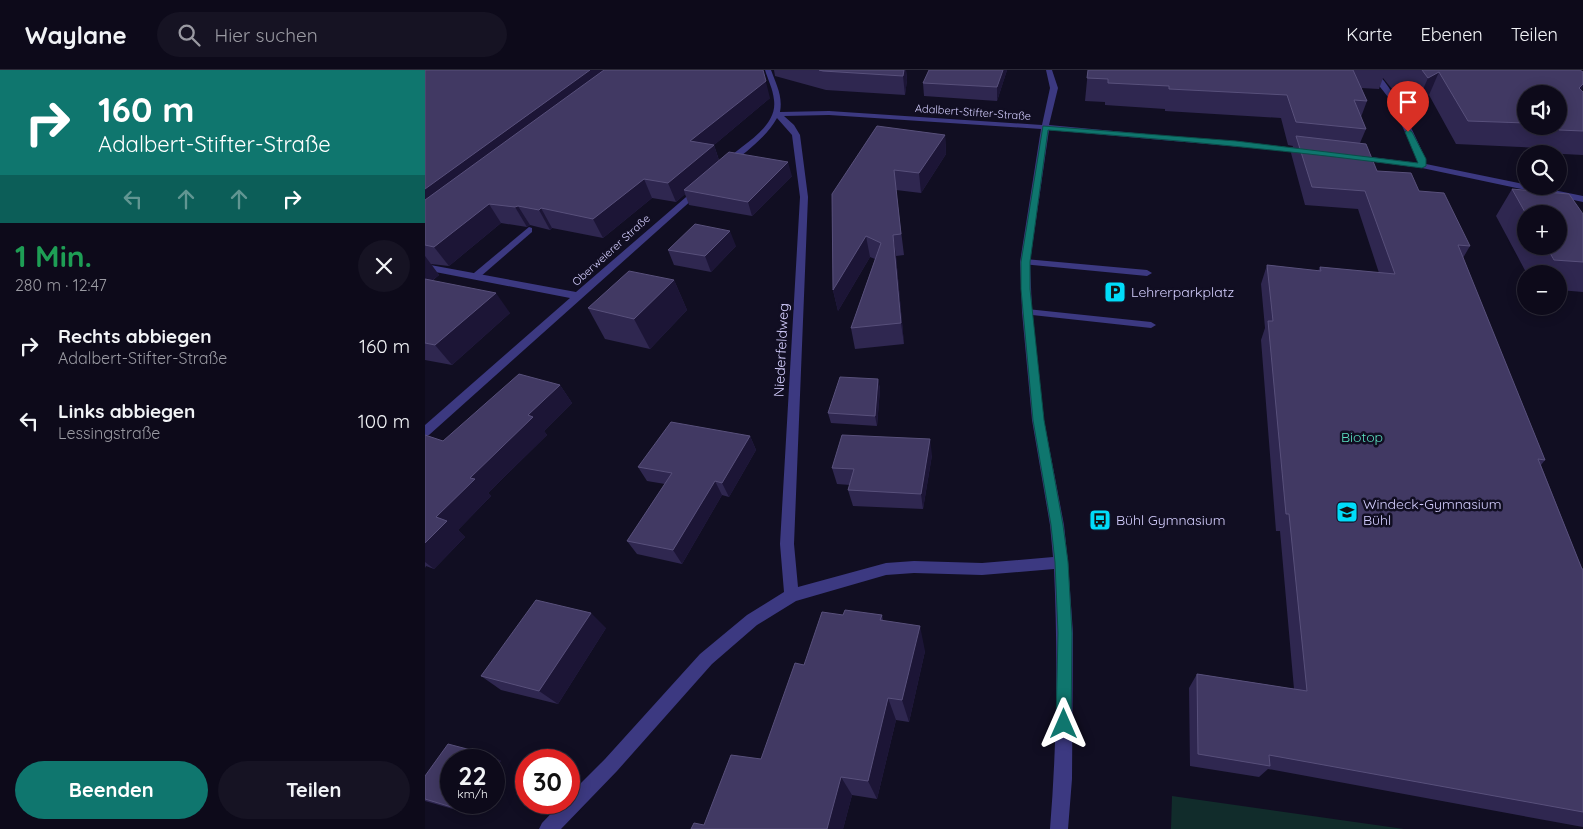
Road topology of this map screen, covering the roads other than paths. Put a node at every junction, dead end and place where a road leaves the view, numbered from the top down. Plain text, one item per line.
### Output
1 (768, 70) edge
2 (1049, 70) edge
3 (1367, 70) edge
4 (777, 114) junction
5 (1045, 128) junction
6 (1319, 152) edge
7 (1347, 156) edge
8 (1422, 166) junction
9 (721, 169) edge
10 (706, 182) edge
11 (1583, 199) edge
12 (529, 230) dead end
13 (1025, 262) junction
14 (425, 267) edge
15 (1147, 273) dead end
16 (477, 276) junction
17 (579, 296) junction
18 (1027, 312) junction
19 (1151, 325) dead end
20 (425, 432) edge
21 (1061, 562) junction
22 (792, 595) junction
23 (548, 829) edge
24 (1059, 829) edge

1 - 4 street
2 - 5 street
3 - 8 street
4 - 5 street, Adalbert-Stifter-Straße
4 - 9 street
4 - 22 street, Niederfeldweg
5 - 6 street, Adalbert-Stifter-Straße
5 - 13 street
7 - 8 street
8 - 11 street
10 - 17 street, Oberweierer Straße
12 - 16 street
13 - 15 street
13 - 18 street
14 - 16 street
16 - 17 street
17 - 20 street, Oberweierer Straße
18 - 19 street
18 - 21 street
21 - 22 street
21 - 24 street
22 - 23 street

